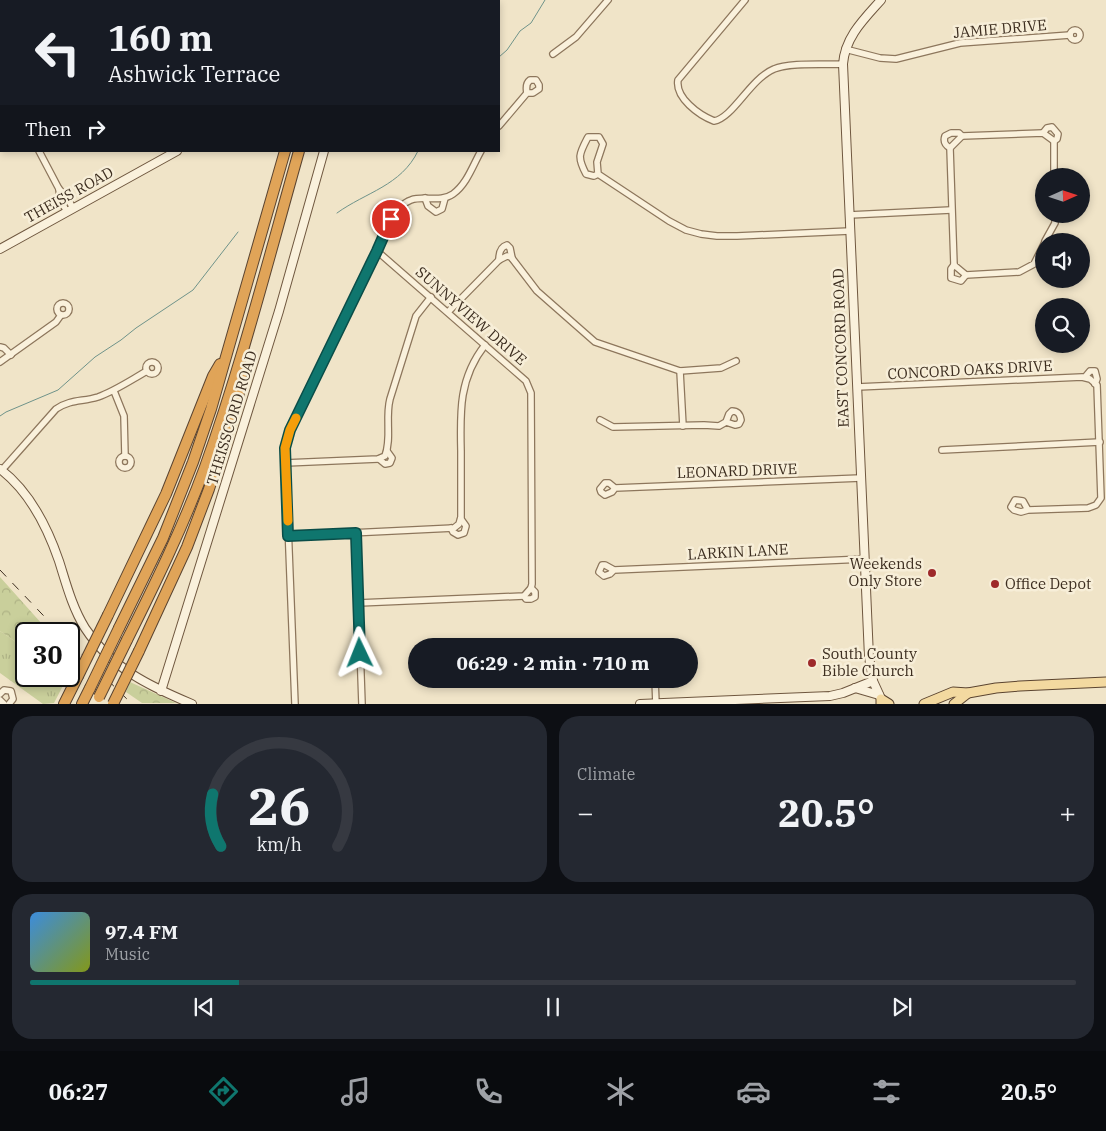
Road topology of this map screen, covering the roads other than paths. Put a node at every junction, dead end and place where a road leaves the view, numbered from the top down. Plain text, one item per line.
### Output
1 (608, 0) edge
2 (745, 0) edge
3 (881, 0) edge
4 (1070, 35) dead end
5 (845, 49) junction
6 (553, 54) dead end
7 (843, 64) junction
8 (527, 93) dead end
9 (500, 125) edge
10 (1043, 133) junction
11 (962, 136) junction
12 (1054, 141) junction
13 (950, 148) junction
14 (39, 152) edge
15 (176, 152) edge
16 (285, 152) edge
17 (299, 152) edge
18 (324, 152) edge
19 (481, 152) edge
20 (1054, 168) edge
21 (598, 174) junction
22 (425, 198) junction
23 (445, 198) junction
24 (70, 210) junction
25 (951, 210) junction
26 (849, 215) junction
27 (850, 231) junction
28 (0, 249) edge
29 (377, 251) junction
30 (512, 258) junction
31 (499, 260) junction
32 (1035, 262) edge
33 (954, 265) junction
34 (966, 275) junction
35 (431, 297) junction
36 (448, 312) junction
37 (61, 315) dead end
38 (246, 338) junction
39 (485, 345) junction
40 (0, 347) edge
41 (228, 348) junction
42 (11, 355) junction
43 (736, 361) dead end
44 (0, 362) edge
45 (147, 370) dead end
46 (680, 371) junction
47 (857, 387) junction
48 (114, 391) junction
49 (600, 420) dead end
50 (726, 422) dead end
51 (682, 426) junction
52 (1100, 442) junction
53 (942, 450) dead end
54 (126, 456) dead end
55 (285, 463) junction
56 (1, 469) edge
57 (861, 478) junction
58 (615, 488) dead end
59 (1028, 510) dead end
60 (461, 519) junction
61 (451, 528) junction
62 (356, 533) junction
63 (288, 536) junction
64 (864, 558) junction
65 (614, 570) dead end
66 (358, 603) junction
67 (873, 681) junction
68 (1106, 682) edge
69 (655, 688) edge
70 (855, 688) junction
71 (161, 691) junction
72 (968, 692) junction
73 (0, 694) edge
74 (98, 700) edge
75 (0, 701) edge
76 (883, 701) edge
77 (656, 703) edge
78 (4, 704) edge
79 (9, 704) edge
80 (64, 704) edge
81 (82, 704) edge
82 (113, 704) edge
83 (192, 704) edge
84 (295, 704) edge
85 (362, 704) edge
86 (640, 704) edge
87 (924, 704) edge
88 (954, 704) edge

1 - 6 street
2 - 7 street
3 - 5 street, EAST CONCORD ROAD
4 - 5 street, JAMIE DRIVE
5 - 7 street, EAST CONCORD ROAD
7 - 26 street, EAST CONCORD ROAD
8 - 9 street
10 - 11 street
10 - 12 street
10 - 12 street
11 - 13 street
11 - 13 street
12 - 20 street
13 - 25 street
14 - 24 street
15 - 24 street, THEISS ROAD
16 - 41 highway
17 - 38 highway
18 - 71 street, THEISSCORD ROAD
19 - 23 street
21 - 21 street
21 - 27 street
22 - 23 street
22 - 23 street
22 - 29 street
24 - 28 street, THEISS ROAD
25 - 26 street
25 - 33 street
26 - 27 street, EAST CONCORD ROAD
27 - 47 street, EAST CONCORD ROAD
29 - 35 street, SUNNYVIEW DRIVE
29 - 55 street
30 - 31 street
30 - 31 street
30 - 46 street
31 - 36 street
32 - 34 street
33 - 34 street
33 - 34 street
35 - 36 street, SUNNYVIEW DRIVE
35 - 55 street
36 - 39 street, SUNNYVIEW DRIVE
37 - 42 street
38 - 74 highway, bridge
38 - 82 highway, bridge
39 - 60 street
39 - 66 street, SUNNYVIEW DRIVE
40 - 42 street
41 - 80 highway, bridge
41 - 81 highway, bridge
42 - 44 street
43 - 46 street
45 - 48 street
46 - 51 street
47 - 52 street, CONCORD OAKS DRIVE
47 - 57 street, EAST CONCORD ROAD
48 - 54 street
48 - 56 street
49 - 51 street
50 - 51 street
52 - 53 street
52 - 59 street, CONCORD OAKS DRIVE
55 - 63 street
56 - 71 street
57 - 58 street, LEONARD DRIVE
57 - 64 street, EAST CONCORD ROAD
60 - 61 street
60 - 61 street
61 - 62 street
62 - 63 street
62 - 66 street
63 - 84 street
64 - 65 street, LARKIN LANE
64 - 67 street, EAST CONCORD ROAD
66 - 85 street
67 - 70 street
67 - 76 street, EAST CONCORD ROAD
68 - 72 main road
69 - 77 street
70 - 76 street
70 - 77 street
71 - 83 street
72 - 87 main road
72 - 88 main road
73 - 79 street
75 - 78 street
77 - 86 street

